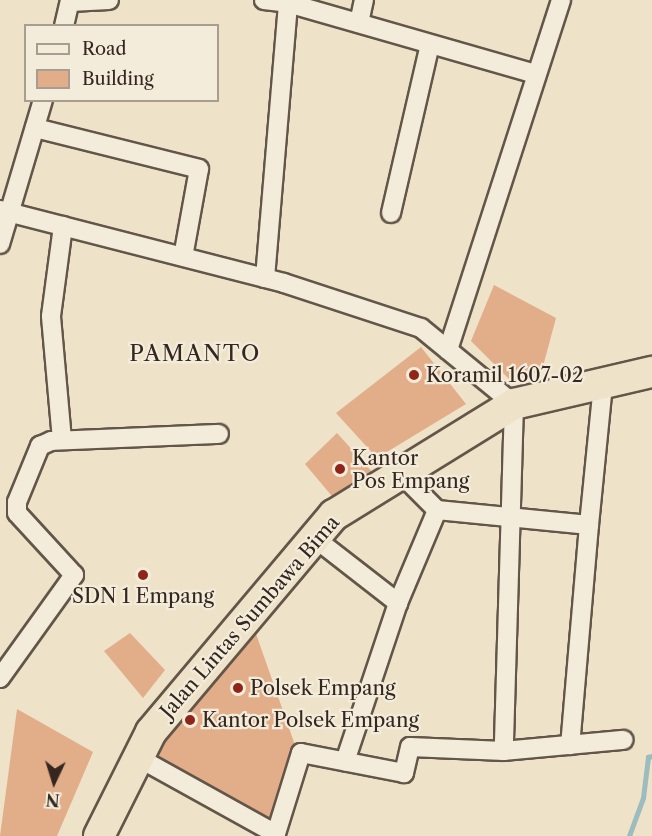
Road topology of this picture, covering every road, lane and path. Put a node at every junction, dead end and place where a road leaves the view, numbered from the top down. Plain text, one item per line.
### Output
1 (109, 0) edge
2 (264, 0) edge
3 (364, 0) edge
4 (561, 0) edge
5 (70, 1) edge
6 (288, 3) junction
7 (359, 23) junction
8 (64, 24) edge
9 (430, 44) junction
10 (536, 74) junction
11 (42, 102) edge
12 (35, 128) junction
13 (5, 211) edge
14 (391, 213) dead end
15 (63, 226) junction
16 (0, 244) edge
17 (183, 257) junction
18 (265, 278) junction
19 (448, 350) junction
20 (652, 372) edge
21 (603, 384) junction
22 (514, 404) junction
23 (219, 434) dead end
24 (62, 440) junction
25 (401, 474) junction
26 (437, 510) junction
27 (512, 519) junction
28 (589, 525) junction
29 (321, 543) dead end
30 (398, 603) junction
31 (0, 678) edge
32 (623, 740) dead end
33 (570, 745) junction
34 (504, 751) junction
35 (137, 757) junction
36 (345, 761) junction
37 (99, 836) edge

1 - 5 street
2 - 6 street
3 - 7 street
4 - 10 street
5 - 8 street
6 - 7 street
6 - 18 street
7 - 9 street
9 - 10 street
9 - 14 street
10 - 19 street
11 - 12 street
12 - 13 street
12 - 17 street
13 - 15 street
13 - 16 street
15 - 17 street
15 - 24 street
17 - 18 street
18 - 19 street
19 - 22 street
20 - 21 highway, Jalan Lintas Sumbawa Bima
21 - 22 highway, Jalan Lintas Sumbawa Bima
21 - 28 street
22 - 25 highway, Jalan Lintas Sumbawa Bima
22 - 27 street
23 - 24 street
24 - 31 street
25 - 26 street
25 - 35 highway, Jalan Lintas Sumbawa Bima
26 - 27 street
26 - 30 street
27 - 28 street
27 - 34 street
28 - 33 street
29 - 30 street
30 - 36 street
32 - 33 street
33 - 34 street
34 - 36 street
35 - 36 street
35 - 37 highway, Jalan Lintas Sumbawa Bima

